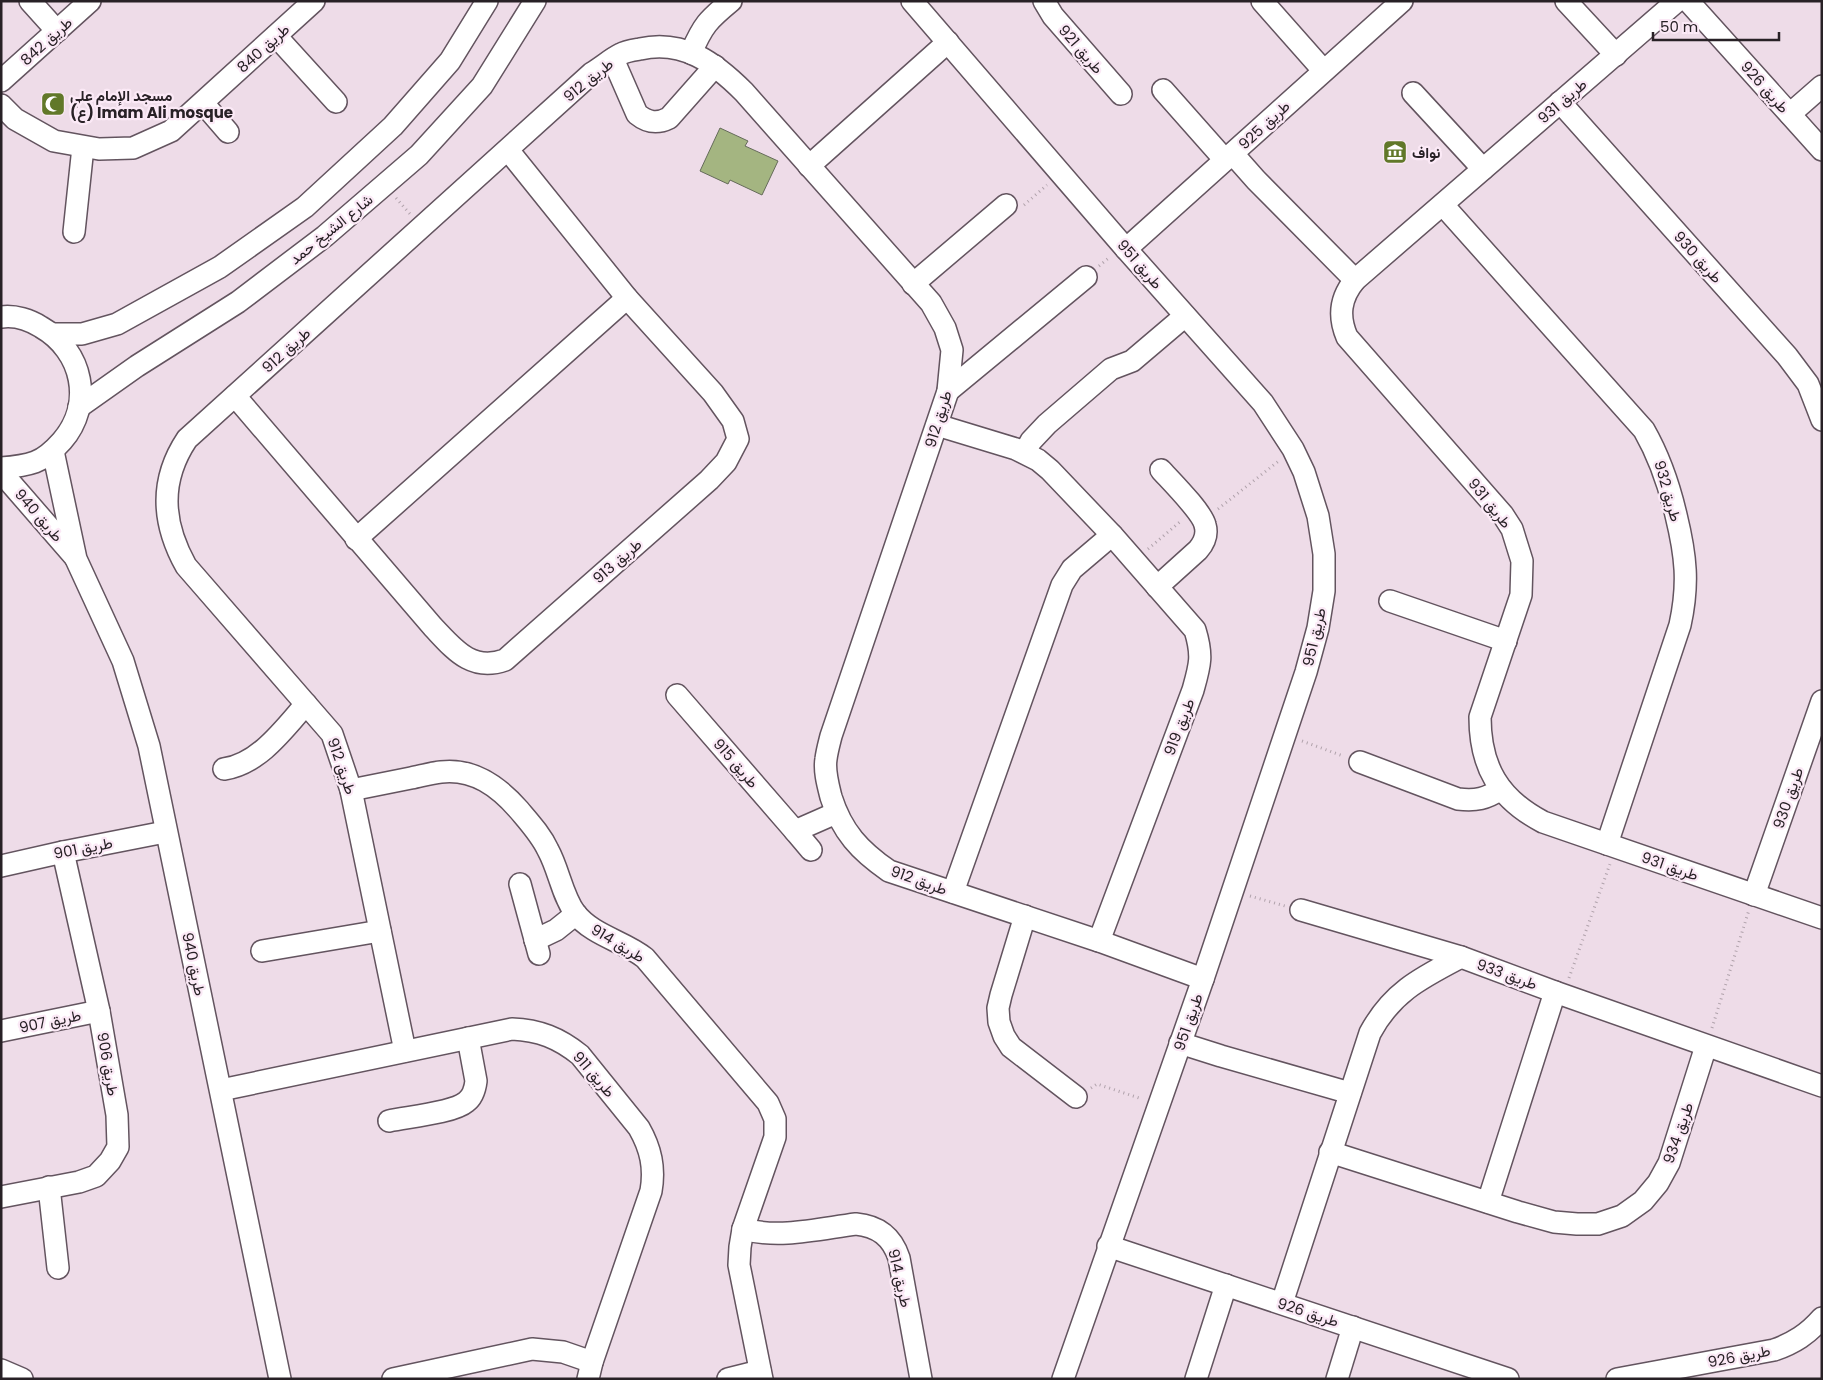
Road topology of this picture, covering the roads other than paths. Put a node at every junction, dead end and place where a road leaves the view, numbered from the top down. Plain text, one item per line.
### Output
1 (30, 1) edge
2 (90, 1) edge
3 (314, 1) edge
4 (487, 1) edge
5 (535, 1) edge
6 (731, 1) edge
7 (912, 1) edge
8 (1044, 1) edge
9 (1262, 1) edge
10 (1402, 1) edge
11 (1566, 1) edge
12 (1677, 1) edge
13 (1688, 1) edge
14 (57, 31) junction
15 (276, 36) junction
16 (948, 42) junction
17 (691, 53) junction
18 (1616, 55) junction
19 (613, 59) junction
20 (716, 66) junction
21 (1324, 70) junction
22 (1, 81) edge
23 (1822, 86) edge
24 (1164, 90) dead end
25 (1413, 93) dead end
26 (1120, 94) dead end
27 (336, 102) dead end
28 (1560, 102) junction
29 (203, 103) junction
30 (1, 105) edge
31 (1790, 114) junction
32 (228, 132) dead end
33 (83, 146) junction
34 (508, 150) junction
35 (1822, 150) edge
36 (1229, 157) junction
37 (809, 166) junction
38 (1483, 169) junction
39 (1006, 205) road end
40 (1443, 205) junction
41 (74, 232) dead end
42 (1125, 247) junction
43 (1086, 277) road end
44 (1355, 280) junction
45 (914, 284) junction
46 (627, 298) junction
47 (1, 300) edge
48 (1185, 316) junction
49 (1, 317) edge
50 (31, 321) junction
51 (54, 334) junction
52 (948, 392) junction
53 (235, 396) junction
54 (79, 407) junction
55 (1822, 420) edge
56 (937, 425) junction
57 (53, 451) junction
58 (1025, 452) junction
59 (1, 468) edge
60 (1161, 470) dead end
61 (1, 472) edge
62 (1112, 535) junction
63 (356, 539) junction
64 (76, 559) junction
65 (1157, 587) junction
66 (1390, 601) dead end
67 (1506, 641) junction
68 (676, 695) dead end
69 (1822, 701) edge
70 (306, 704) junction
71 (1360, 762) road end
72 (224, 769) dead end
73 (1501, 789) junction
74 (351, 790) junction
75 (836, 812) junction
76 (795, 830) junction
77 (165, 832) junction
78 (1612, 845) junction
79 (811, 850) dead end
80 (63, 852) junction
81 (1, 866) edge
82 (520, 884) dead end
83 (952, 892) junction
84 (1754, 895) junction
85 (1301, 910) road end
86 (576, 914) junction
87 (1025, 916) junction
88 (1822, 918) edge
89 (380, 931) junction
90 (1099, 941) junction
91 (262, 951) dead end
92 (1461, 957) junction
93 (1203, 979) junction
94 (1559, 994) junction
95 (99, 1011) junction
96 (1, 1031) edge
97 (468, 1038) junction
98 (1180, 1043) junction
99 (1706, 1046) junction
100 (404, 1051) junction
101 (1822, 1086) edge
102 (221, 1090) junction
103 (1350, 1093) junction
104 (1076, 1097) road end
105 (389, 1121) dead end
106 (1330, 1152) junction
107 (49, 1187) junction
108 (1, 1197) edge
109 (1488, 1202) junction
110 (743, 1229) junction
111 (1108, 1246) junction
112 (58, 1268) dead end
113 (1226, 1285) junction
114 (1282, 1303) junction
115 (1822, 1318) edge
116 (1353, 1327) junction
117 (1, 1370) edge
118 (590, 1371) edge
119 (1665, 1374) edge
120 (761, 1375) edge
121 (22, 1379) edge
122 (280, 1379) edge
123 (393, 1379) edge
124 (728, 1379) edge
125 (921, 1379) edge
126 (1063, 1379) edge
127 (1196, 1379) edge
128 (1338, 1379) edge
129 (1508, 1379) edge
130 (1616, 1379) edge

1 - 14 street
2 - 14 street, طريق 842
3 - 15 street, طريق 840
4 - 51 street
5 - 54 street, شارع الشيخ حمد
6 - 17 street
7 - 16 street, طريق 951
8 - 26 street, طريق 921
9 - 21 street
10 - 21 street, طريق 925
11 - 18 street
12 - 18 street, طريق 931
13 - 31 street, طريق 926
14 - 22 street, طريق 842
15 - 27 street
15 - 29 street, طريق 840
16 - 37 street
16 - 42 street, طريق 951
17 - 19 street, طريق 912
17 - 20 street, طريق 912
18 - 28 street, طريق 931
19 - 20 street
19 - 34 street, طريق 912
20 - 37 street, طريق 912
21 - 36 street, طريق 925
23 - 31 street
24 - 36 street
25 - 38 street
28 - 38 street, طريق 931
28 - 55 street, طريق 930
29 - 32 street
29 - 33 street, طريق 840
30 - 33 street, طريق 840
31 - 35 street, طريق 926
33 - 41 street
34 - 46 street, طريق 913
34 - 53 street, طريق 912
36 - 42 street, طريق 925
36 - 44 street
37 - 45 street, طريق 912
38 - 40 street, طريق 931
39 - 45 street
40 - 44 street, طريق 931
40 - 78 street, طريق 932
42 - 48 street, طريق 951
43 - 52 street
44 - 67 street, طريق 931
45 - 52 street, طريق 912
46 - 63 street
46 - 63 street, طريق 913
47 - 50 street
48 - 58 street
48 - 93 street, طريق 951
49 - 50 street
50 - 51 street
51 - 54 street
52 - 56 street, طريق 912
53 - 63 street, طريق 913
53 - 70 street, طريق 912
54 - 57 street
56 - 58 street, طريق 919
56 - 75 street, طريق 912
57 - 59 street
57 - 64 street, طريق 940
58 - 62 street, طريق 919
60 - 65 street
61 - 64 street, طريق 940
62 - 65 street, طريق 919
62 - 83 street
64 - 77 street, طريق 940
65 - 90 street, طريق 919
66 - 67 street
67 - 73 street, طريق 931
68 - 76 street, طريق 915
69 - 84 street, طريق 930
70 - 72 street
70 - 74 street, طريق 912
71 - 73 street
73 - 78 street, طريق 931
74 - 86 street, طريق 914
74 - 89 street, طريق 912
75 - 76 street
75 - 83 street, طريق 912
76 - 79 street, طريق 915
77 - 80 street, طريق 901
77 - 102 street, طريق 940
78 - 84 street, طريق 931
80 - 81 street, طريق 901
80 - 95 street, طريق 906
82 - 86 street
83 - 87 street, طريق 912
84 - 88 street, طريق 931
85 - 92 street
86 - 110 street, طريق 914
87 - 90 street, طريق 912
87 - 104 street
89 - 91 street
89 - 100 street, طريق 912
90 - 93 street, طريق 912
92 - 94 street, طريق 933
92 - 103 street, طريق 933
93 - 98 street, طريق 951
94 - 99 street, طريق 933
94 - 109 street
95 - 96 street, طريق 907
95 - 107 street, طريق 906
97 - 100 street, طريق 911
97 - 105 street
97 - 118 street, طريق 911
98 - 103 street
98 - 111 street, طريق 951
99 - 101 street, طريق 933
99 - 109 street, طريق 934
100 - 102 street, طريق 911
102 - 122 street, طريق 940
103 - 106 street, طريق 933
106 - 109 street, طريق 934
106 - 114 street, طريق 933
107 - 108 street, طريق 906
107 - 112 street
110 - 120 street, طريق 914
110 - 125 street, طريق 914
111 - 113 street, طريق 926
111 - 126 street, طريق 951
113 - 114 street, طريق 926
113 - 127 street
114 - 116 street, طريق 926
115 - 119 street, طريق 926
116 - 128 street
116 - 129 street, طريق 926
117 - 121 street
118 - 123 street
119 - 130 street, طريق 926
120 - 124 street, طريق 914

